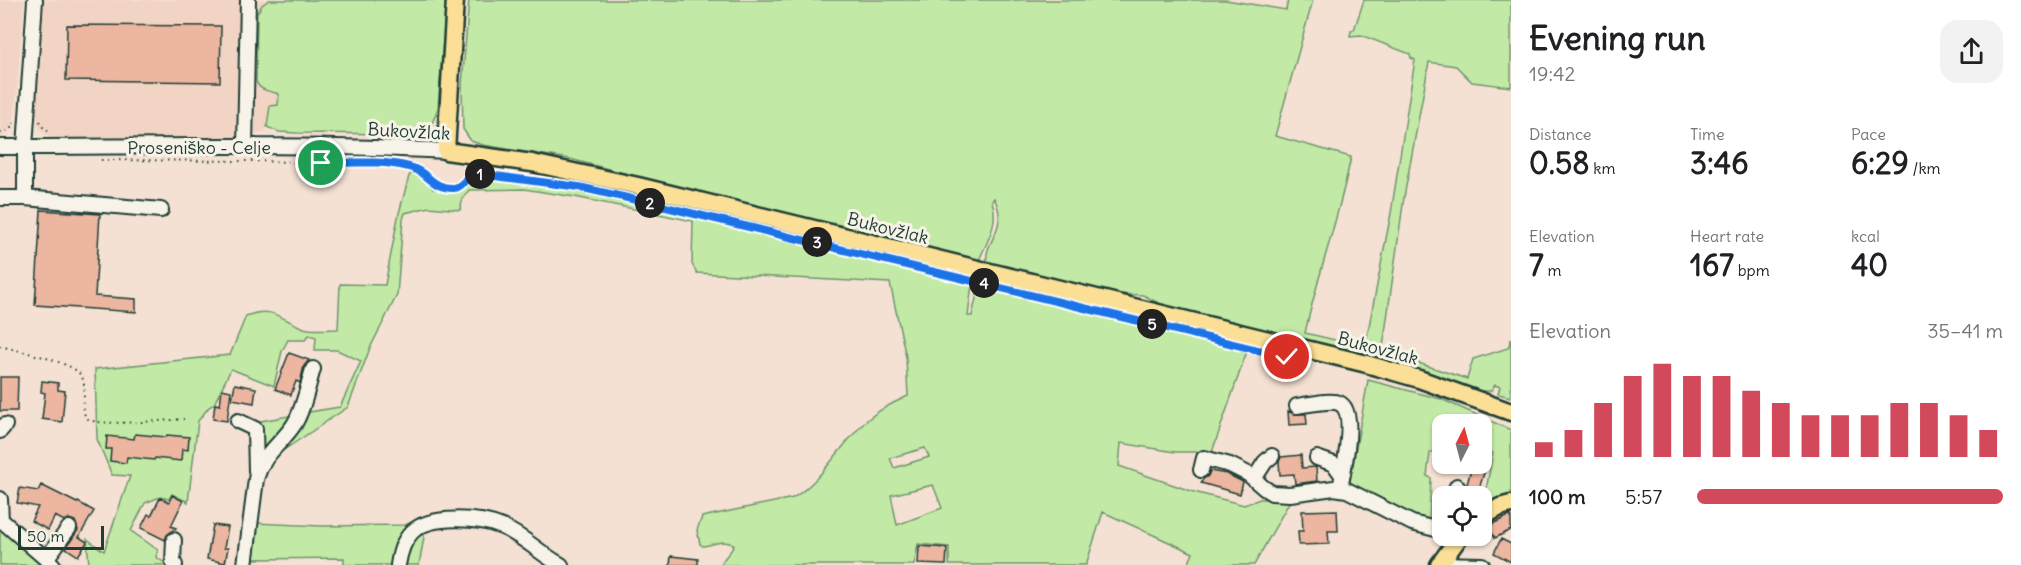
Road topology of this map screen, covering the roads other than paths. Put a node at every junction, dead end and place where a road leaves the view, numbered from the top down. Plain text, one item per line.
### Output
1 (35, 0) edge
2 (248, 0) edge
3 (455, 0) edge
4 (245, 146) junction
5 (0, 147) edge
6 (25, 147) junction
7 (446, 151) junction
8 (0, 198) edge
9 (25, 198) junction
10 (161, 210) dead end
11 (313, 369) dead end
12 (1297, 406) dead end
13 (1511, 412) edge
14 (238, 421) dead end
15 (1272, 456) dead end
16 (1317, 458) dead end
17 (1201, 470) dead end
18 (1254, 478) junction
19 (256, 479) junction
20 (1341, 482) junction
21 (0, 499) edge
22 (1511, 504) edge
23 (1492, 511) edge
24 (1, 520) edge
25 (69, 528) dead end
26 (1432, 528) edge
27 (174, 540) dead end
28 (1448, 546) edge
29 (49, 562) edge
30 (175, 565) edge
31 (245, 565) edge
32 (398, 565) edge
33 (561, 565) edge
34 (1446, 565) edge
35 (1482, 565) edge

1 - 6 street
2 - 4 street
3 - 7 main road
4 - 6 street, Bukovžlak
4 - 7 street, Bukovžlak
5 - 6 street, Bukovžlak
6 - 9 street
7 - 13 main road, Bukovžlak
8 - 9 street
9 - 10 street
11 - 19 street
12 - 20 street
14 - 19 street
15 - 18 street
16 - 20 street
17 - 18 street
18 - 20 street
19 - 31 street
20 - 26 street
21 - 24 street
22 - 23 main road
24 - 29 street
25 - 29 street
27 - 30 street
28 - 34 main road
32 - 33 street
34 - 35 street

